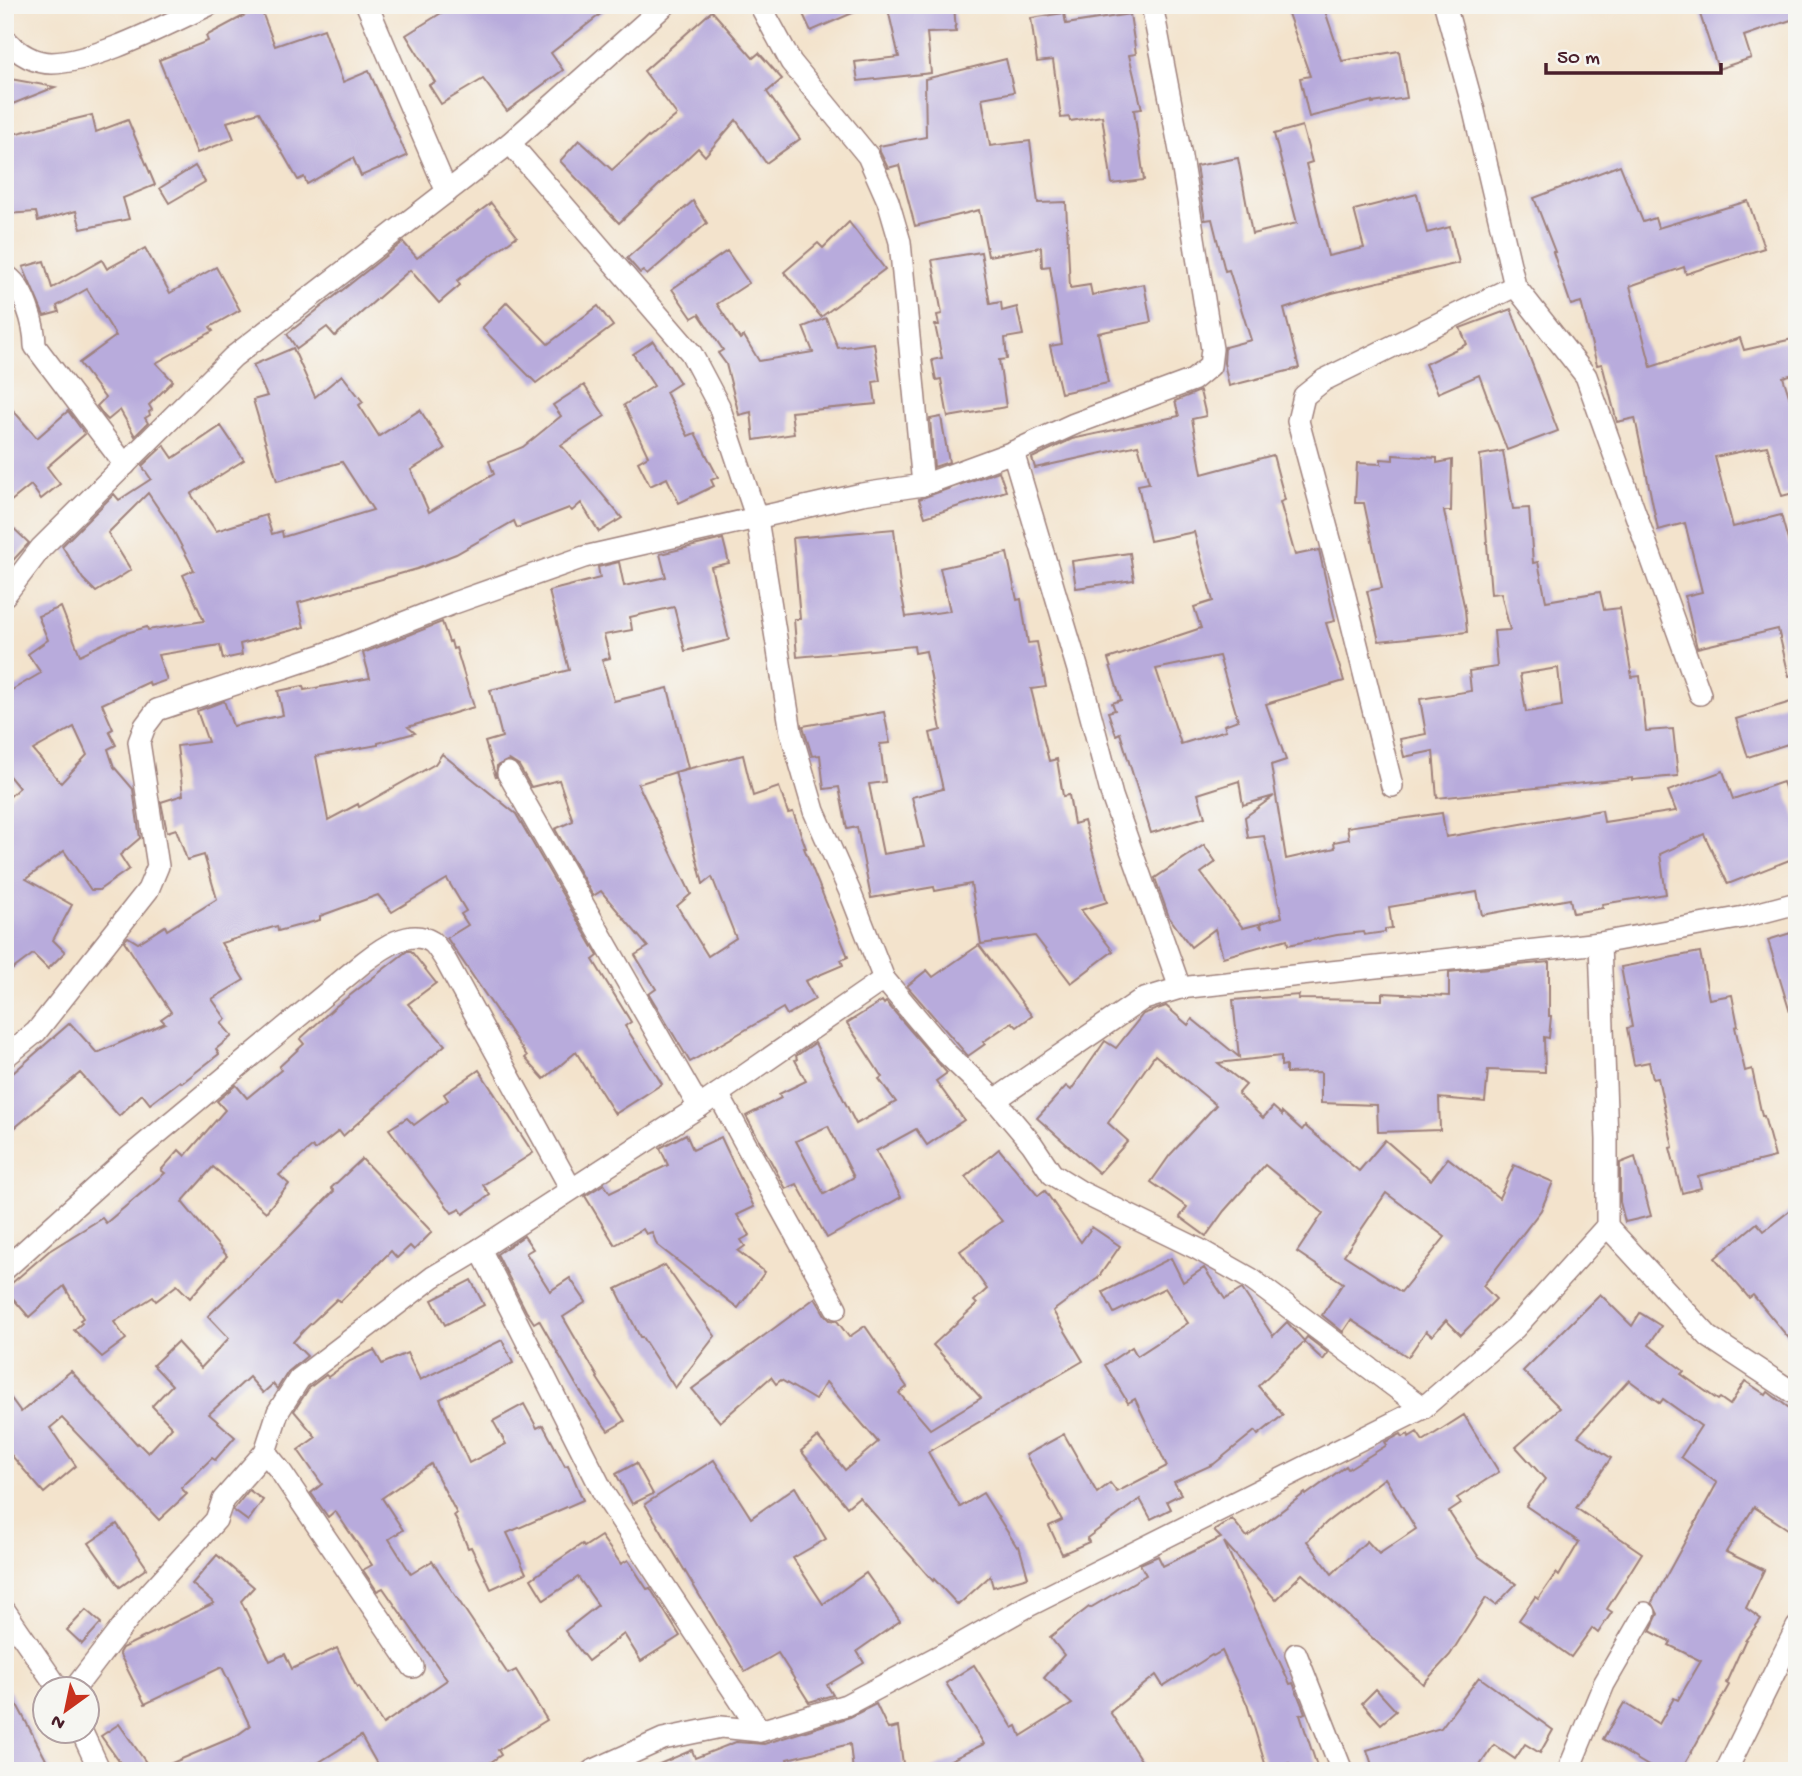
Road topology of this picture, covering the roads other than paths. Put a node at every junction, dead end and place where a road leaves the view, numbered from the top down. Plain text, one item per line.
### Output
1 (209, 5) edge
2 (368, 5) edge
3 (665, 5) edge
4 (760, 5) edge
5 (1152, 5) edge
6 (1445, 5) edge
7 (5, 39) edge
8 (510, 143) junction
9 (447, 192) junction
10 (5, 275) edge
11 (1515, 286) junction
12 (1013, 452) junction
13 (125, 465) junction
14 (923, 485) junction
15 (757, 519) junction
16 (5, 595) edge
17 (1700, 694) dead end
18 (508, 773) dead end
19 (1392, 786) dead end
20 (1797, 903) edge
21 (1600, 943) junction
22 (884, 979) junction
23 (1180, 988) junction
24 (5, 1057) edge
25 (718, 1094) junction
26 (995, 1100) junction
27 (699, 1107) junction
28 (572, 1189) junction
29 (1607, 1226) junction
30 (480, 1249) junction
31 (5, 1269) edge
32 (836, 1308) dead end
33 (1797, 1395) edge
34 (1423, 1408) junction
35 (265, 1452) junction
36 (5, 1611) edge
37 (1644, 1614) dead end
38 (1797, 1627) edge
39 (1296, 1654) dead end
40 (1790, 1658) edge
41 (413, 1667) dead end
42 (48, 1674) edge
43 (86, 1674) edge
44 (760, 1731) junction
45 (86, 1744) edge
46 (100, 1771) edge
47 (592, 1771) edge
48 (1342, 1771) edge
49 (1570, 1771) edge
50 (1726, 1771) edge

1 - 7 street
2 - 9 street
3 - 8 street
4 - 14 street
5 - 12 street
6 - 11 street
8 - 9 street
8 - 15 street
9 - 13 street
10 - 13 street
11 - 17 street
11 - 19 street
12 - 14 street
12 - 23 street
13 - 16 street
14 - 15 street
15 - 22 street
15 - 24 street
18 - 27 street
20 - 21 street
21 - 23 street
21 - 29 street
22 - 25 street
22 - 26 street
23 - 26 street
25 - 27 street
25 - 32 street
26 - 34 street
27 - 28 street
28 - 30 street
28 - 31 street
29 - 33 street
29 - 34 street
30 - 35 street
30 - 44 street
34 - 44 street
35 - 41 street
35 - 43 street
36 - 42 street
37 - 49 street
38 - 40 street
39 - 48 street
40 - 50 street
44 - 47 street
45 - 46 street

